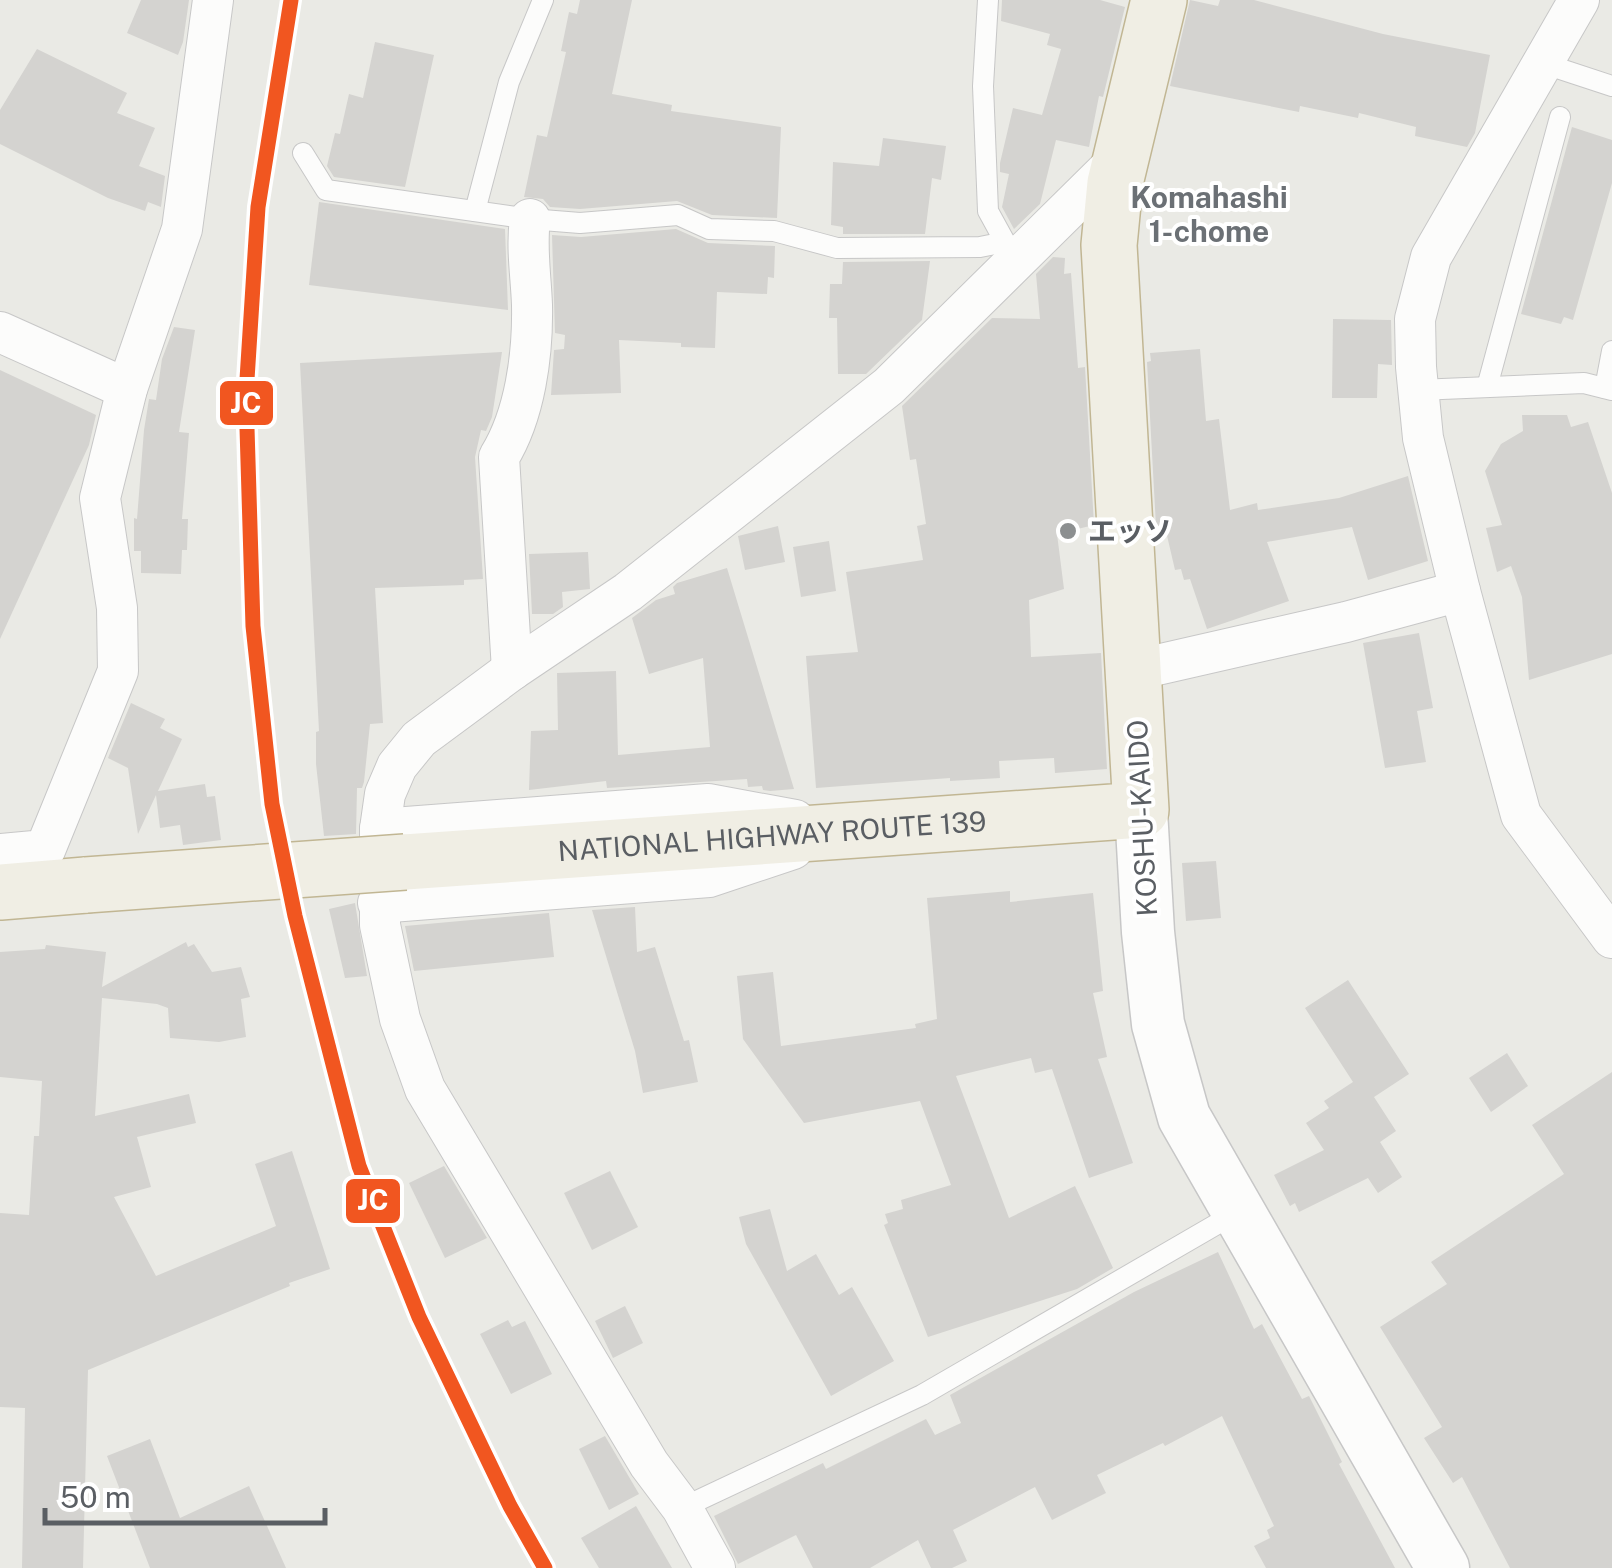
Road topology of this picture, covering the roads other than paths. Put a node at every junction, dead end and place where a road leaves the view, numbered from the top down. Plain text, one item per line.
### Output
1 (213, 0) edge
2 (543, 0) edge
3 (988, 0) edge
4 (1159, 0) edge
5 (1579, 0) edge
6 (1542, 63) junction
7 (1612, 86) edge
8 (1560, 118) dead end
9 (303, 153) dead end
10 (1120, 158) junction
11 (475, 211) junction
12 (530, 219) junction
13 (1013, 249) junction
14 (0, 332) edge
15 (1612, 352) edge
16 (1487, 387) junction
17 (127, 389) junction
18 (1608, 389) edge
19 (1418, 390) junction
20 (1460, 591) junction
21 (512, 670) junction
22 (1135, 670) junction
23 (1141, 810) junction
24 (0, 854) edge
25 (387, 865) junction
26 (0, 892) edge
27 (1612, 938) edge
28 (1237, 1213) junction
29 (682, 1508) junction
30 (715, 1568) edge
31 (1443, 1568) edge

1 - 17 street
2 - 11 lane
3 - 13 lane
4 - 10 highway, KOSHU-KAIDO
5 - 6 street
6 - 7 lane
6 - 19 street
8 - 16 lane
9 - 11 lane
10 - 13 street
10 - 22 highway, KOSHU-KAIDO
11 - 12 lane
12 - 13 lane
12 - 21 street
13 - 21 street
14 - 17 street
15 - 18 lane
16 - 18 lane
16 - 19 lane
17 - 24 street
19 - 20 street
20 - 22 street
20 - 27 street
21 - 25 street
22 - 23 highway, KOSHU-KAIDO
23 - 25 highway, NATIONAL HIGHWAY ROUTE 139
23 - 28 street, KOSHU-KAIDO
25 - 26 highway, NATIONAL HIGHWAY ROUTE 139, bridge
25 - 29 street
28 - 29 lane
28 - 31 street, KOSHU-KAIDO
29 - 30 street

